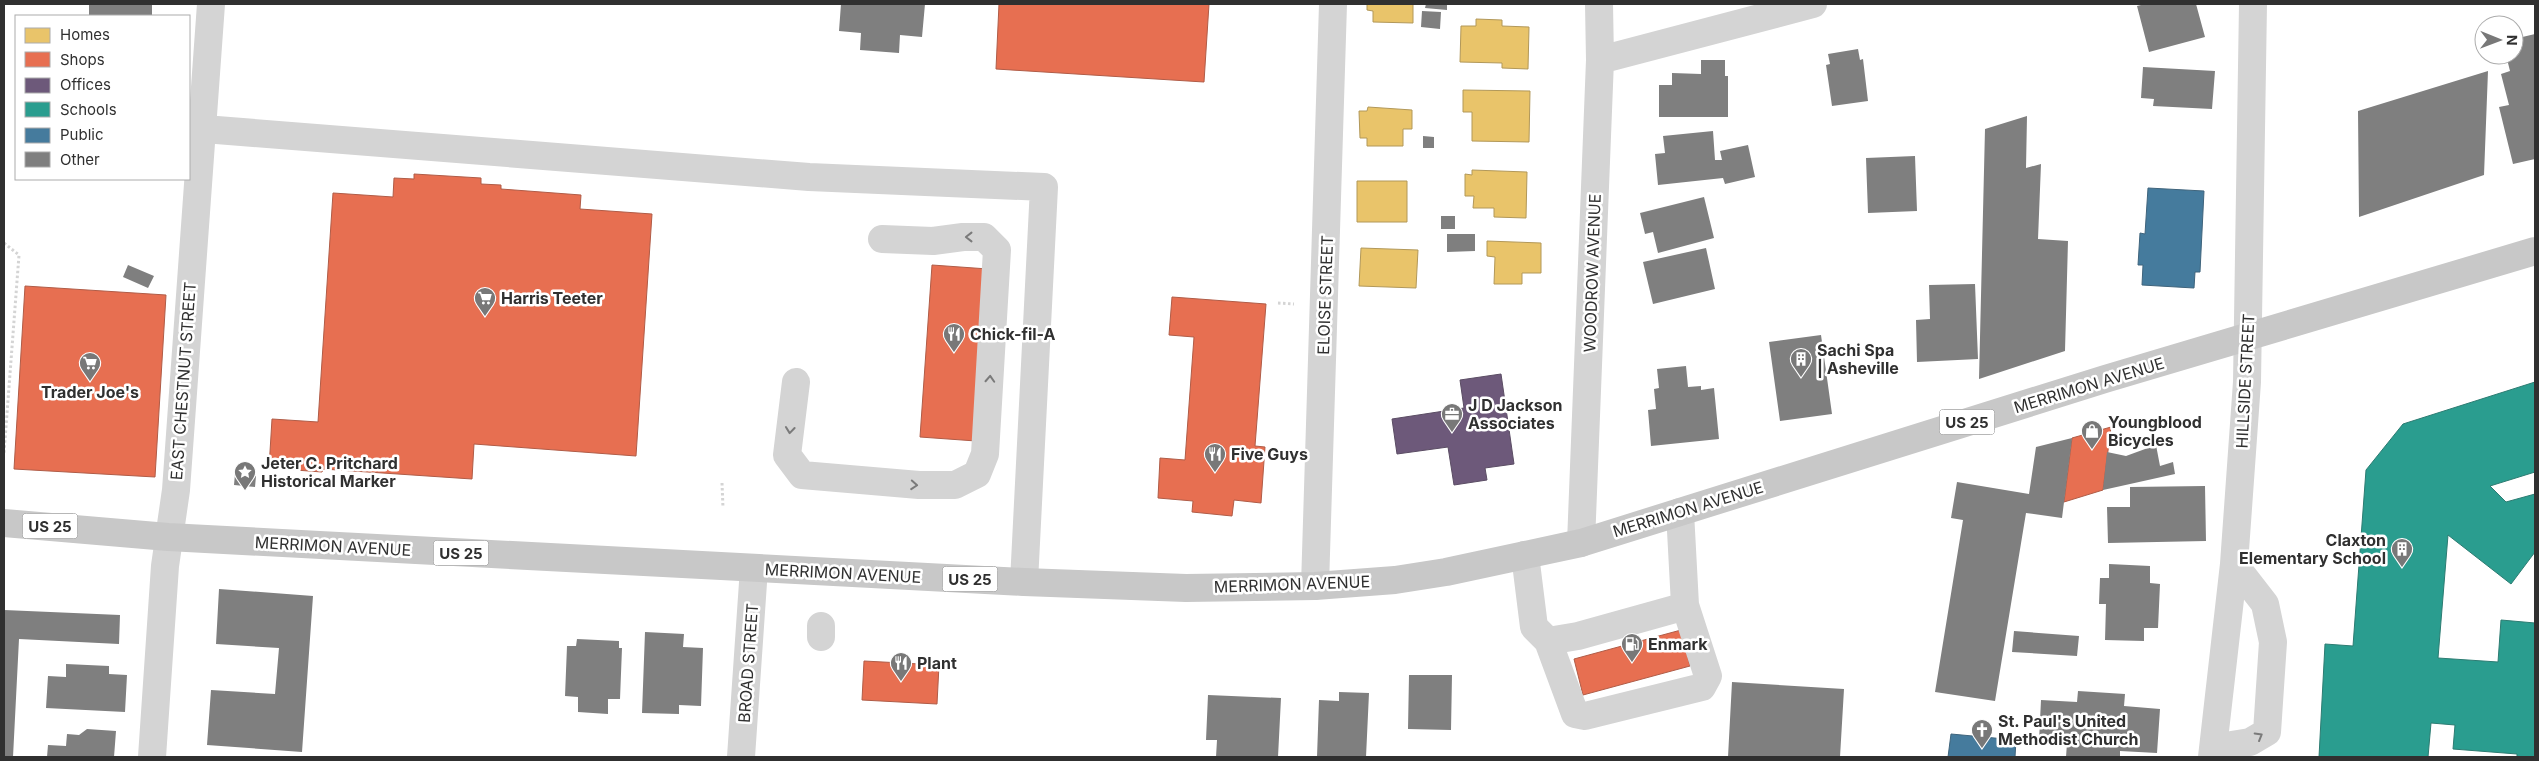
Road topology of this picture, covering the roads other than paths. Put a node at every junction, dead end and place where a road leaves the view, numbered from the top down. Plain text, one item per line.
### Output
1 (212, 4) edge
2 (1333, 4) edge
3 (1599, 4) edge
4 (1813, 4) edge
5 (2253, 4) edge
6 (1600, 60) junction
7 (204, 130) junction
8 (882, 238) dead end
9 (2535, 251) edge
10 (2248, 338) junction
11 (796, 382) dead end
12 (1680, 512) junction
13 (4, 523) edge
14 (168, 537) junction
15 (1580, 543) junction
16 (1525, 554) junction
17 (2234, 564) junction
18 (754, 568) junction
19 (1024, 582) junction
20 (1315, 586) junction
21 (1685, 605) junction
22 (1548, 641) junction
23 (2212, 753) edge
24 (152, 757) edge
25 (741, 757) edge

1 - 7 street, EAST CHESTNUT STREET
2 - 20 street, ELOISE STREET
3 - 6 street, WOODROW AVENUE
4 - 6 street
5 - 10 street, HILLSIDE STREET
6 - 15 street, WOODROW AVENUE
7 - 14 street, EAST CHESTNUT STREET
7 - 19 street
11 -> 8 street
9 - 10 main road, MERRIMON AVENUE / US 25
10 - 12 main road, MERRIMON AVENUE / US 25
10 - 17 street, HILLSIDE STREET
12 - 15 main road, MERRIMON AVENUE / US 25
12 - 21 street
13 - 14 main road, MERRIMON AVENUE / US 25
14 - 18 main road, MERRIMON AVENUE / US 25
14 - 24 street, EAST CHESTNUT STREET
15 - 16 main road, MERRIMON AVENUE / US 25
16 - 20 main road, MERRIMON AVENUE / US 25
16 - 22 street
17 - 23 street, HILLSIDE STREET
23 -> 17 street
18 - 19 main road, MERRIMON AVENUE / US 25
18 - 25 street, BROAD STREET
19 - 20 main road, MERRIMON AVENUE / US 25
21 - 22 street
21 - 22 street

